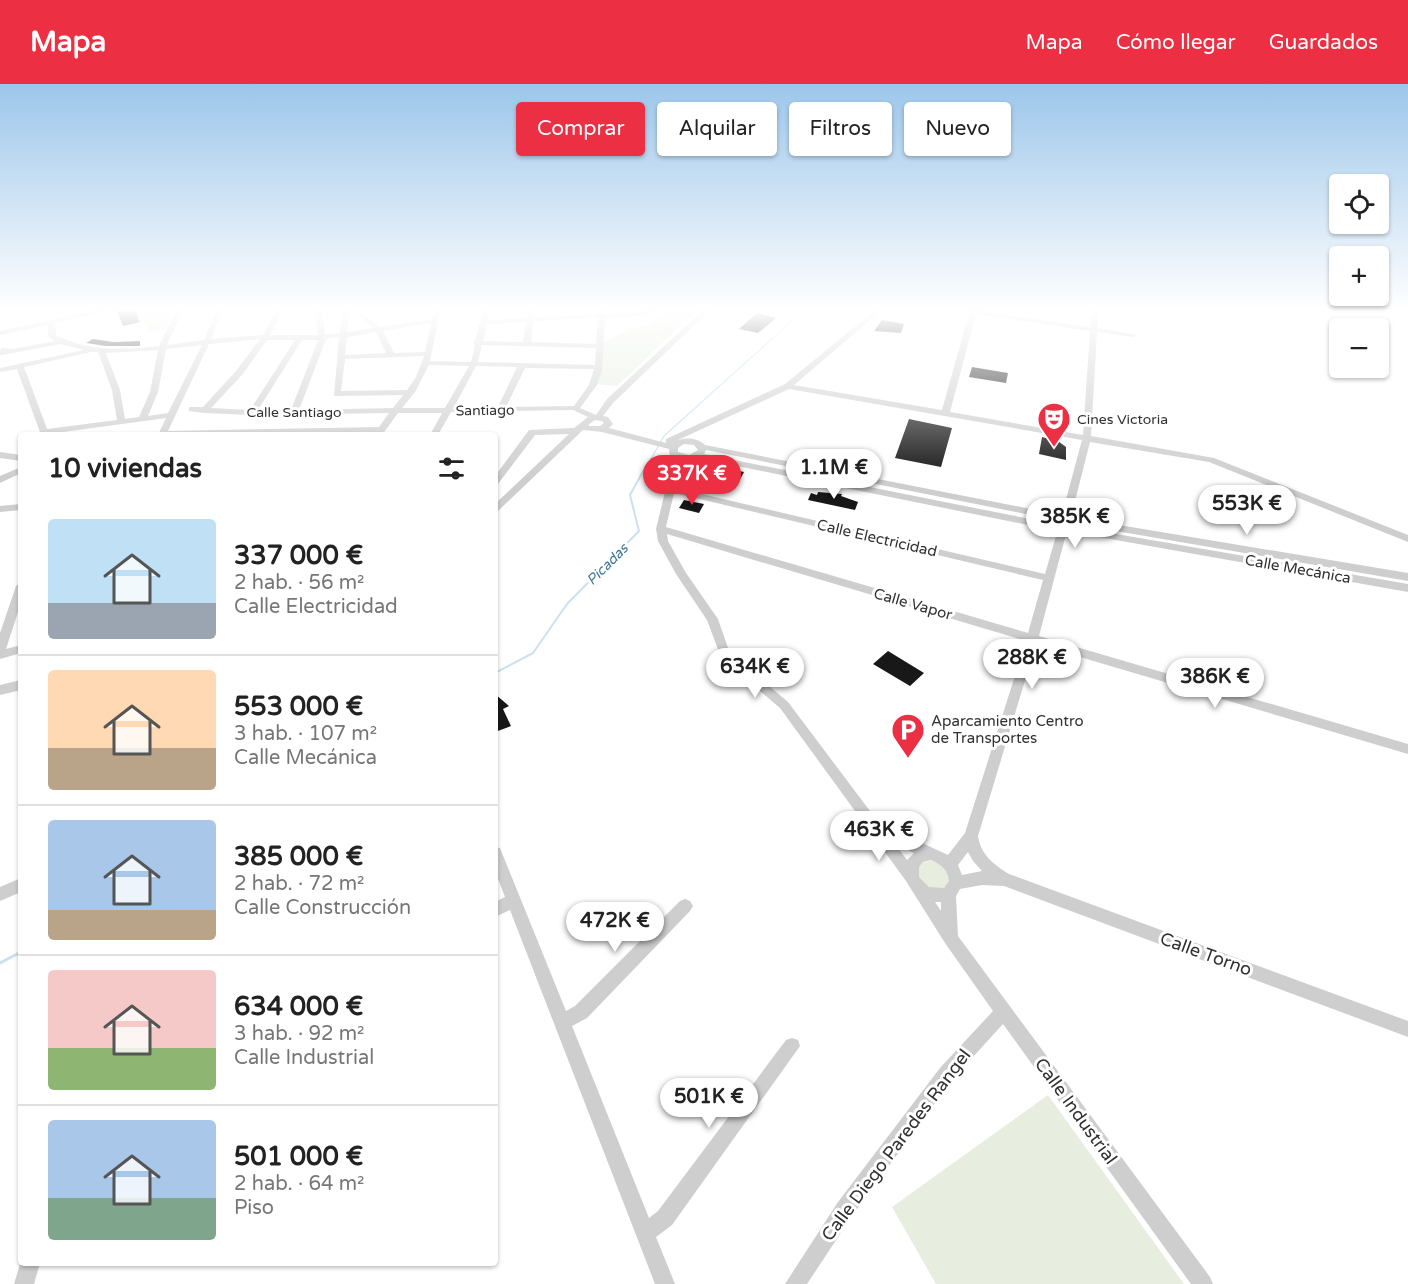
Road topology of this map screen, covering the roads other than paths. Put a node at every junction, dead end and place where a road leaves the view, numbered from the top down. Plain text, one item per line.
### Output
1 (15, 367) edge
2 (20, 367) edge
3 (106, 367) edge
4 (159, 367) edge
5 (194, 367) edge
6 (243, 367) edge
7 (281, 367) edge
8 (310, 367) edge
9 (340, 367) edge
10 (423, 367) edge
11 (472, 367) edge
12 (521, 367) edge
13 (598, 367) edge
14 (646, 367) edge
15 (811, 367) edge
16 (958, 367) edge
17 (1092, 367) edge
18 (0, 370) edge
19 (788, 386) junction
20 (411, 392) junction
21 (610, 401) junction
22 (575, 408) junction
23 (206, 409) junction
24 (501, 409) junction
25 (448, 411) junction
26 (395, 412) junction
27 (172, 413) junction
28 (252, 413) junction
29 (294, 413) junction
30 (945, 413) junction
31 (142, 419) junction
32 (121, 422) junction
33 (106, 424) junction
34 (598, 424) junction
35 (698, 430) junction
36 (44, 432) edge
37 (57, 432) edge
38 (97, 432) edge
39 (163, 432) edge
40 (381, 432) edge
41 (436, 432) edge
42 (572, 435) junction
43 (1087, 438) junction
44 (667, 445) junction
45 (699, 451) junction
46 (0, 453) edge
47 (18, 456) edge
48 (676, 467) junction
49 (18, 471) edge
50 (498, 478) edge
51 (0, 480) edge
52 (670, 489) junction
53 (498, 505) edge
54 (1069, 505) junction
55 (18, 507) edge
56 (0, 509) edge
57 (1048, 518) junction
58 (1080, 524) junction
59 (661, 529) junction
60 (1060, 534) junction
61 (1408, 539) edge
62 (1408, 577) edge
63 (1048, 578) junction
64 (1408, 583) edge
65 (1408, 588) edge
66 (18, 593) edge
67 (4, 623) edge
68 (1032, 639) junction
69 (18, 650) edge
70 (0, 653) edge
71 (18, 686) edge
72 (0, 690) edge
73 (1408, 749) edge
74 (874, 828) junction
75 (971, 837) junction
76 (931, 854) junction
77 (498, 861) edge
78 (950, 864) junction
79 (1004, 879) junction
80 (913, 881) junction
81 (18, 886) edge
82 (952, 888) junction
83 (0, 894) edge
84 (513, 901) junction
85 (685, 906) dead end
86 (498, 908) edge
87 (950, 938) junction
88 (1004, 1011) junction
89 (562, 1022) junction
90 (1408, 1029) edge
91 (792, 1046) dead end
92 (645, 1233) junction
93 (29, 1266) edge
94 (24, 1284) edge
95 (665, 1284) edge
96 (795, 1284) edge
97 (1203, 1284) edge

1 - 18 street
2 - 36 street
3 - 32 street
4 - 31 street
5 - 27 street
6 - 23 street
7 - 28 street
8 - 29 street
9 - 20 street
10 - 20 street
11 - 25 street
12 - 24 street
13 - 22 street
14 - 21 street
15 - 19 street
16 - 30 street
17 - 43 street
19 - 30 street
19 - 35 street
20 - 26 street
21 - 22 street, Santiago
21 - 34 street
22 - 24 street, Santiago
22 - 34 street
23 - 27 street, Calle Santiago
23 - 28 street, Calle Santiago
24 - 25 street, Santiago
25 - 26 street, Santiago
25 - 41 street
26 - 29 street, Calle Santiago
26 - 40 street
27 - 31 street, Calle Santiago
27 - 39 street
28 - 29 street, Calle Santiago
30 - 43 street
31 - 32 street, Calle Santiago
32 - 33 street, Calle Santiago
33 - 37 street, Calle Santiago
33 - 38 street
34 - 42 street
34 - 44 street
34 - 44 street
35 - 44 street
35 - 45 street
42 - 50 street
42 - 53 street
43 - 54 street
43 - 61 street
44 - 45 street
44 - 45 street
44 - 48 street
45 - 48 street
45 - 57 street
46 - 47 street
48 - 52 street
49 - 51 street
52 - 59 street
52 - 63 street, Calle Electricidad
54 - 57 street
54 - 58 street
55 - 56 street
57 - 58 street
57 - 60 street
58 - 60 street
58 - 62 street, Calle Mecánica
58 - 64 street
58 - 65 street, Calle Mecánica
59 - 68 street, Calle Vapor
59 - 74 street, Calle Industrial
60 - 63 street
63 - 68 street
66 - 67 street
67 - 70 street
68 - 73 street, Calle Vapor
68 - 75 street
69 - 70 street
71 - 72 street
74 - 76 street, Calle Industrial
74 - 80 street, Calle Industrial
75 - 78 street
75 - 79 street, Calle Torno
76 - 78 street
76 - 80 street
77 - 84 street
78 - 82 street
79 - 82 street, Calle Torno
79 - 90 street, Calle Torno
80 - 82 street
80 - 87 street, Calle Industrial
81 - 83 street
82 - 87 street
84 - 86 street
84 - 89 street
85 - 89 street
87 - 88 street, Calle Industrial
88 - 96 street, Calle Diego Paredes Rangel
88 - 97 street, Calle Industrial
89 - 92 street
91 - 92 street
92 - 95 street
93 - 94 street

